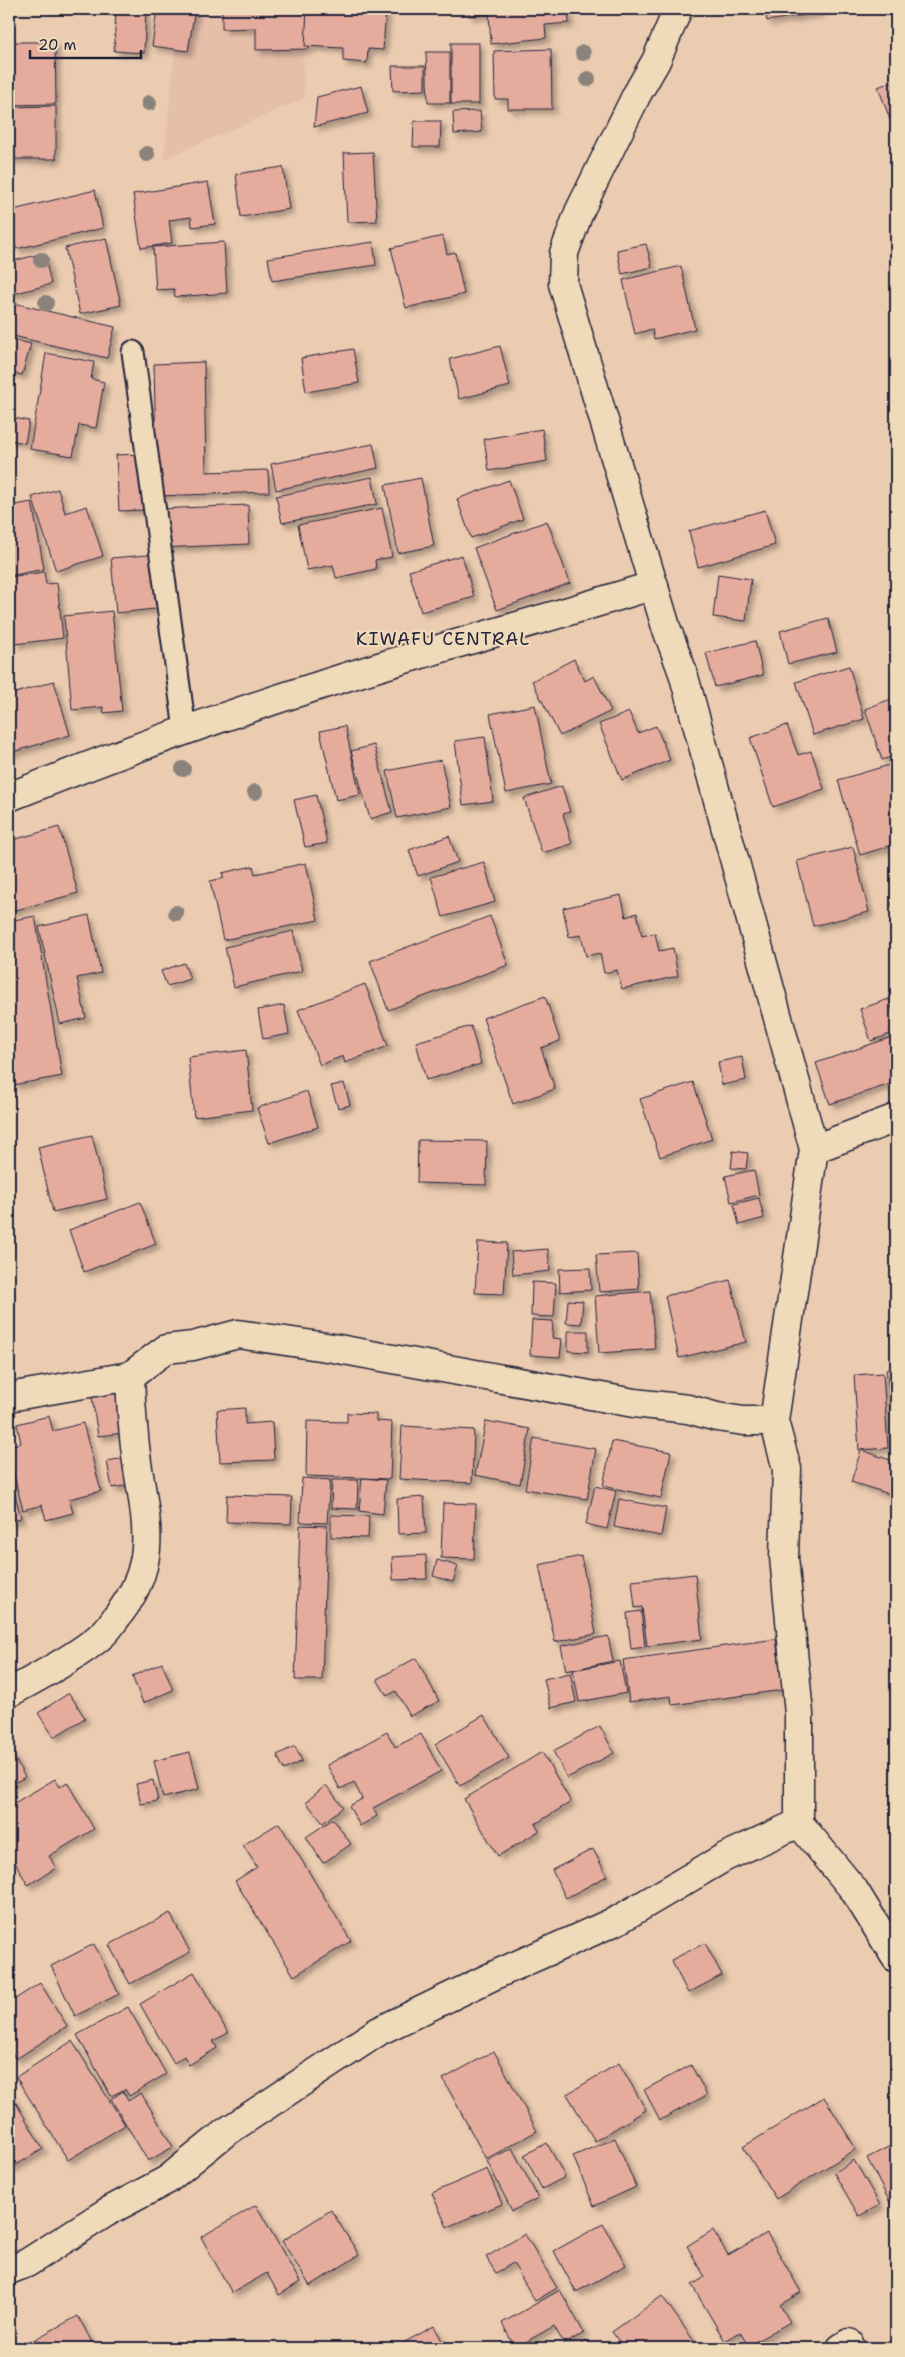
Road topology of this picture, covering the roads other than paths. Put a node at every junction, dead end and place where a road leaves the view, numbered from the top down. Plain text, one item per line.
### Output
1 (678, 9) edge
2 (133, 352) dead end
3 (654, 585) junction
4 (185, 730) junction
5 (9, 797) edge
6 (896, 1118) edge
7 (814, 1149) junction
8 (130, 1376) junction
9 (9, 1397) edge
10 (774, 1421) junction
11 (9, 1693) edge
12 (799, 1823) junction
13 (896, 1958) edge
14 (9, 2270) edge

1 - 3 street
2 - 4 lane
3 - 4 street
3 - 7 street
4 - 5 street
6 - 7 street
7 - 10 street
8 - 9 street
8 - 10 street
8 - 11 street
10 - 12 street
12 - 13 street
12 - 14 street

